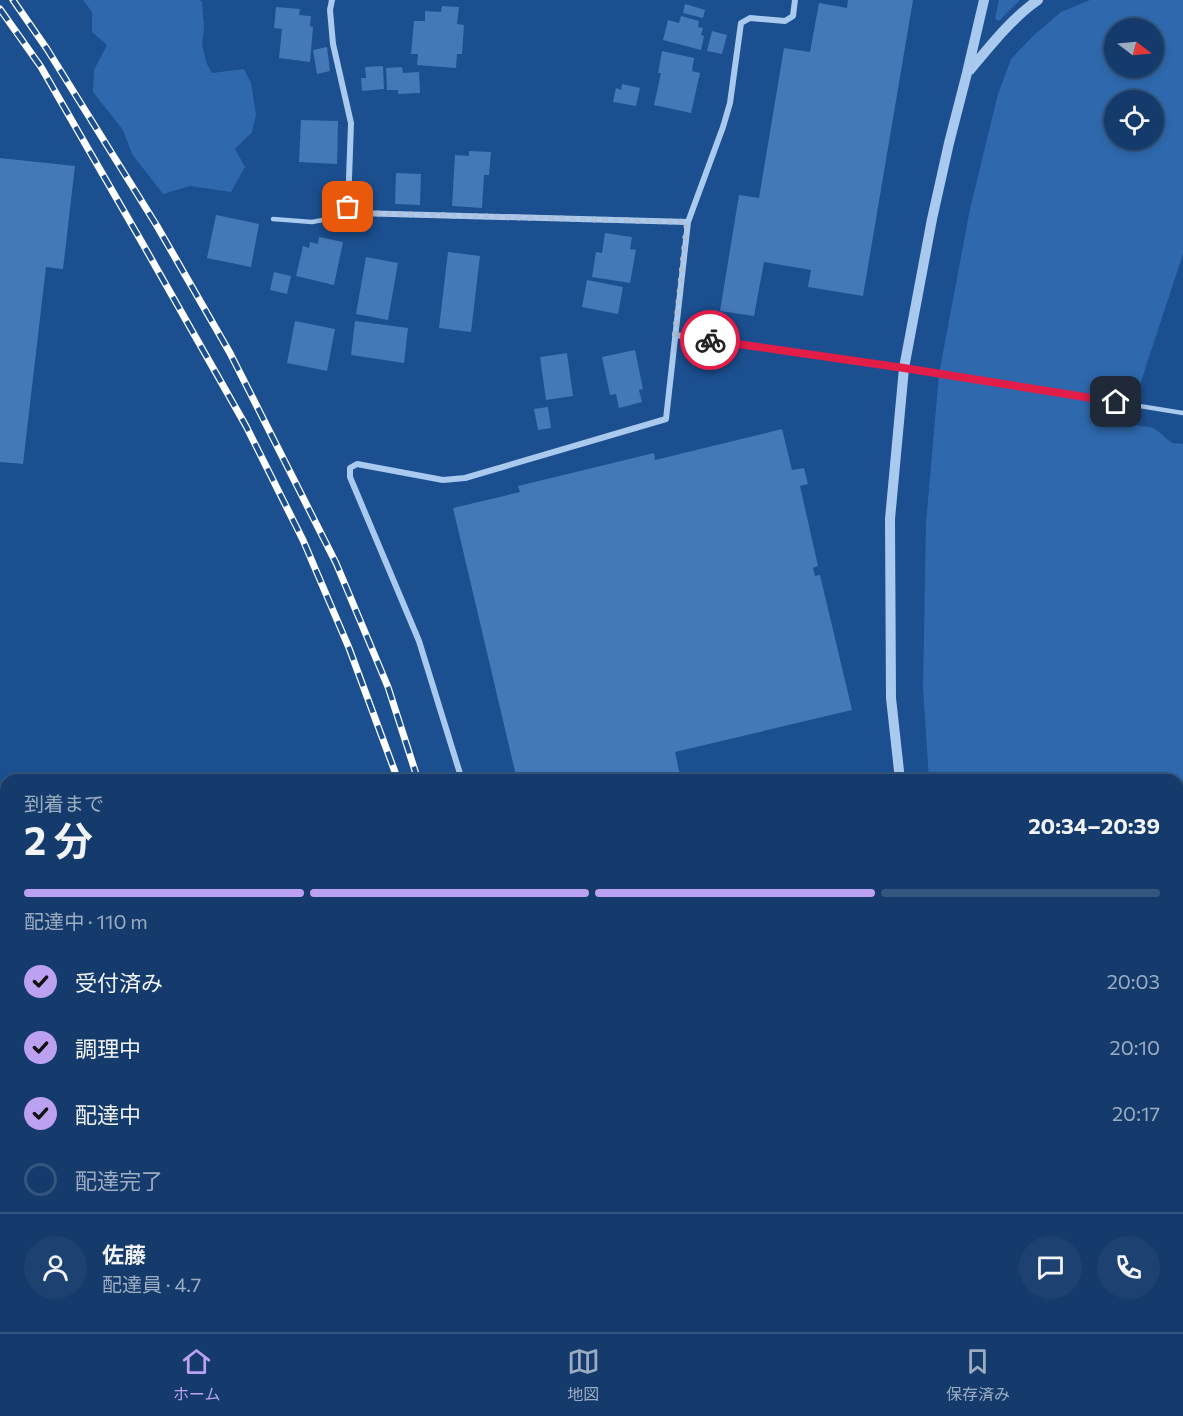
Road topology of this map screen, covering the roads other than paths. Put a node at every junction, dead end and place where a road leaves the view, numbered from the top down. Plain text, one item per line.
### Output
1 (332, 0) edge
2 (795, 0) edge
3 (984, 0) edge
4 (1038, 0) edge
5 (968, 73) junction
6 (348, 207) junction
7 (273, 219) dead end
8 (687, 222) junction
9 (675, 335) junction
10 (904, 368) junction
11 (1183, 413) edge
12 (460, 774) edge
13 (899, 774) edge

1 - 6 street
2 - 8 street
3 - 5 street
4 - 5 street
5 - 10 street
6 - 7 lane
6 - 8 street
8 - 9 street
9 - 10 street
9 - 12 street
10 - 11 lane
10 - 13 street

